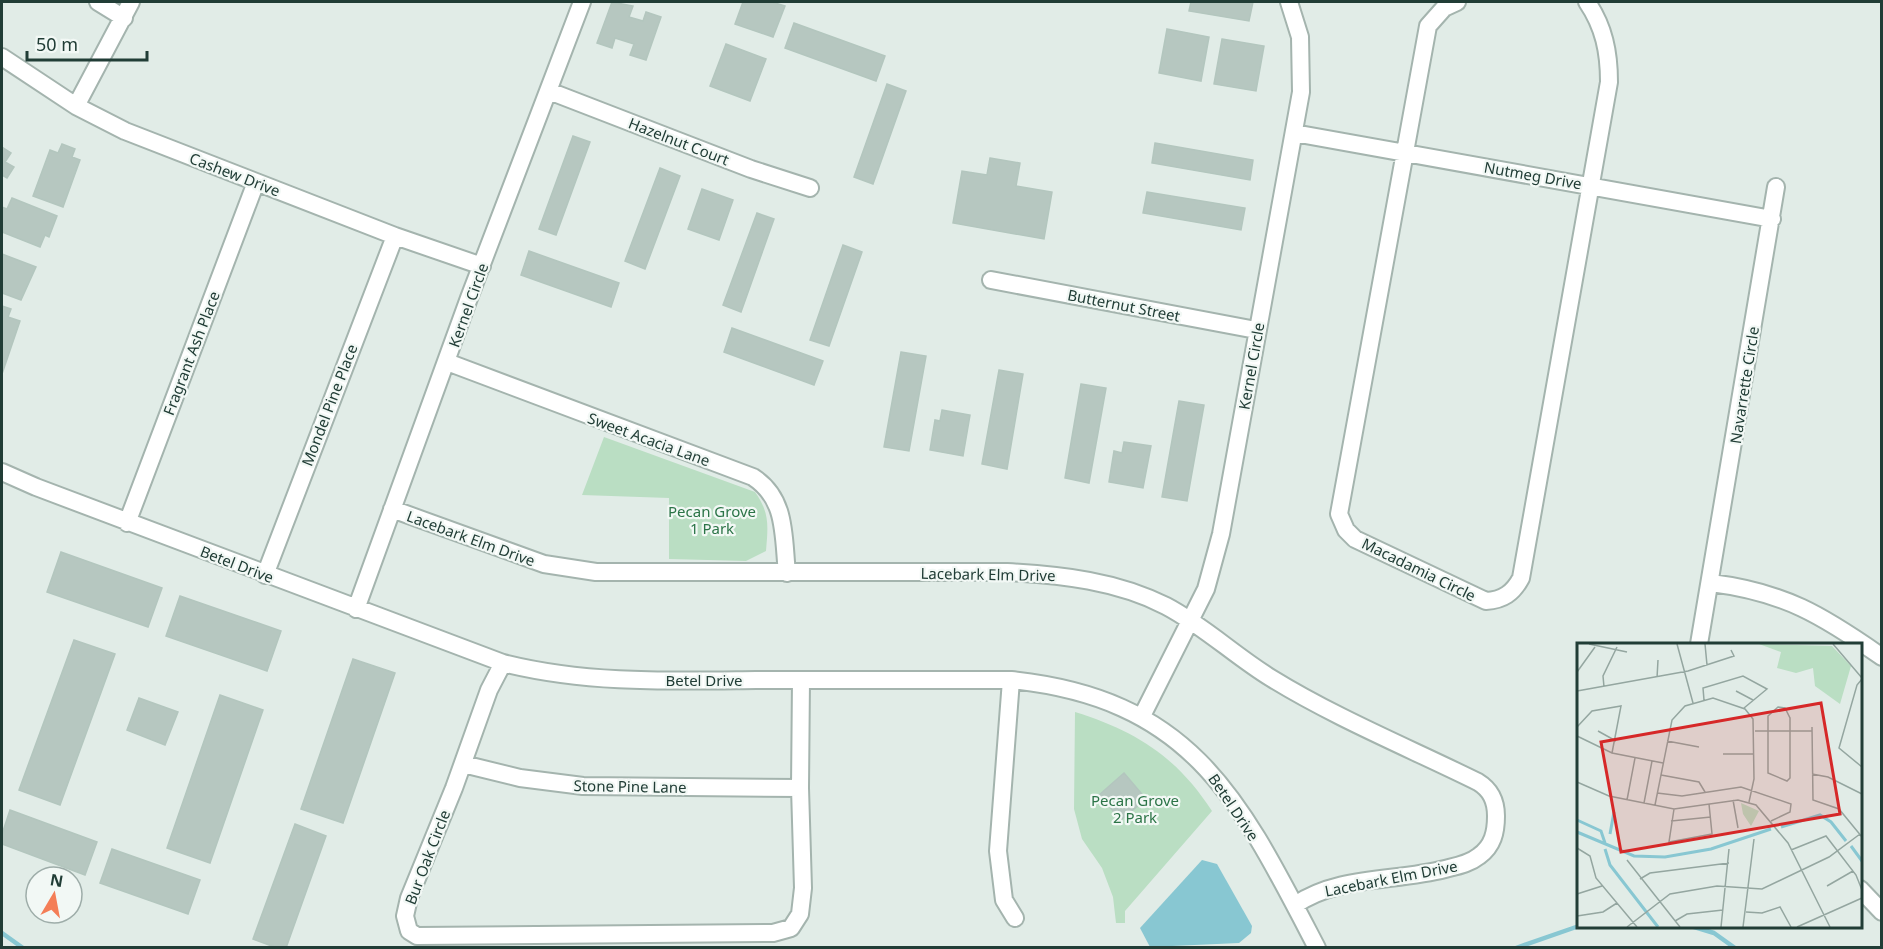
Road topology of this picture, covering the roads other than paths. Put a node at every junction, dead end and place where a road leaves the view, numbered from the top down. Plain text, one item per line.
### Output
1 (98, 2) edge
2 (131, 2) edge
3 (582, 2) edge
4 (1290, 2) edge
5 (1457, 2) edge
6 (1587, 2) edge
7 (124, 18) junction
8 (2, 57) edge
9 (549, 91) junction
10 (76, 106) junction
11 (1294, 133) junction
12 (1407, 153) junction
13 (256, 183) junction
14 (1591, 185) junction
15 (1776, 187) dead end
16 (810, 188) dead end
17 (1772, 219) junction
18 (394, 236) junction
19 (482, 266) junction
20 (992, 280) dead end
21 (1257, 330) junction
22 (447, 362) junction
23 (2, 472) edge
24 (392, 509) junction
25 (127, 523) junction
26 (787, 573) junction
27 (265, 575) junction
28 (1711, 583) junction
29 (356, 609) junction
30 (1191, 622) junction
31 (1699, 643) edge
32 (1860, 643) edge
33 (1862, 644) edge
34 (1881, 657) edge
35 (503, 663) junction
36 (801, 680) junction
37 (1011, 680) junction
38 (1142, 716) junction
39 (462, 764) junction
40 (800, 788) junction
41 (1862, 891) edge
42 (1295, 905) junction
43 (1881, 912) edge
44 (1015, 918) dead end
45 (1317, 948) edge

1 - 7 street
2 - 7 street
3 - 9 street, Kernel Circle
4 - 11 street, Kernel Circle
5 - 12 street, Macadamia Circle
6 - 14 street, Macadamia Circle
7 - 10 street
8 - 10 street, Cashew Drive
9 - 16 street, Hazelnut Court
9 - 19 street, Kernel Circle
10 - 13 street, Cashew Drive
11 - 12 street, Nutmeg Drive
11 - 21 street, Kernel Circle
12 - 14 street, Nutmeg Drive
12 - 14 street, Macadamia Circle
13 - 18 street, Cashew Drive
13 - 25 street, Fragrant Ash Place
14 - 17 street, Nutmeg Drive
15 - 17 street, Navarrette Circle
17 - 28 street, Navarrette Circle
18 - 19 street, Cashew Drive
18 - 27 street, Mondel Pine Place
19 - 22 street, Kernel Circle
20 - 21 street, Butternut Street
21 - 30 street, Kernel Circle
22 - 24 street, Kernel Circle
22 - 26 street, Sweet Acacia Lane
23 - 25 street, Betel Drive
24 - 26 street, Lacebark Elm Drive
24 - 29 street, Kernel Circle
25 - 27 street, Betel Drive
26 - 30 street, Lacebark Elm Drive
27 - 29 street, Betel Drive
28 - 31 street, Navarrette Circle
28 - 32 street
29 - 35 street, Betel Drive
30 - 38 street, Kernel Circle
30 - 42 street, Lacebark Elm Drive
33 - 34 street
35 - 36 street, Betel Drive
35 - 39 street, Bur Oak Circle
36 - 37 street, Betel Drive
36 - 40 street, Bur Oak Circle
37 - 38 street, Betel Drive
37 - 44 street
38 - 42 street, Betel Drive
39 - 40 street, Stone Pine Lane
39 - 40 street, Bur Oak Circle
41 - 43 street
42 - 45 street, Betel Drive

